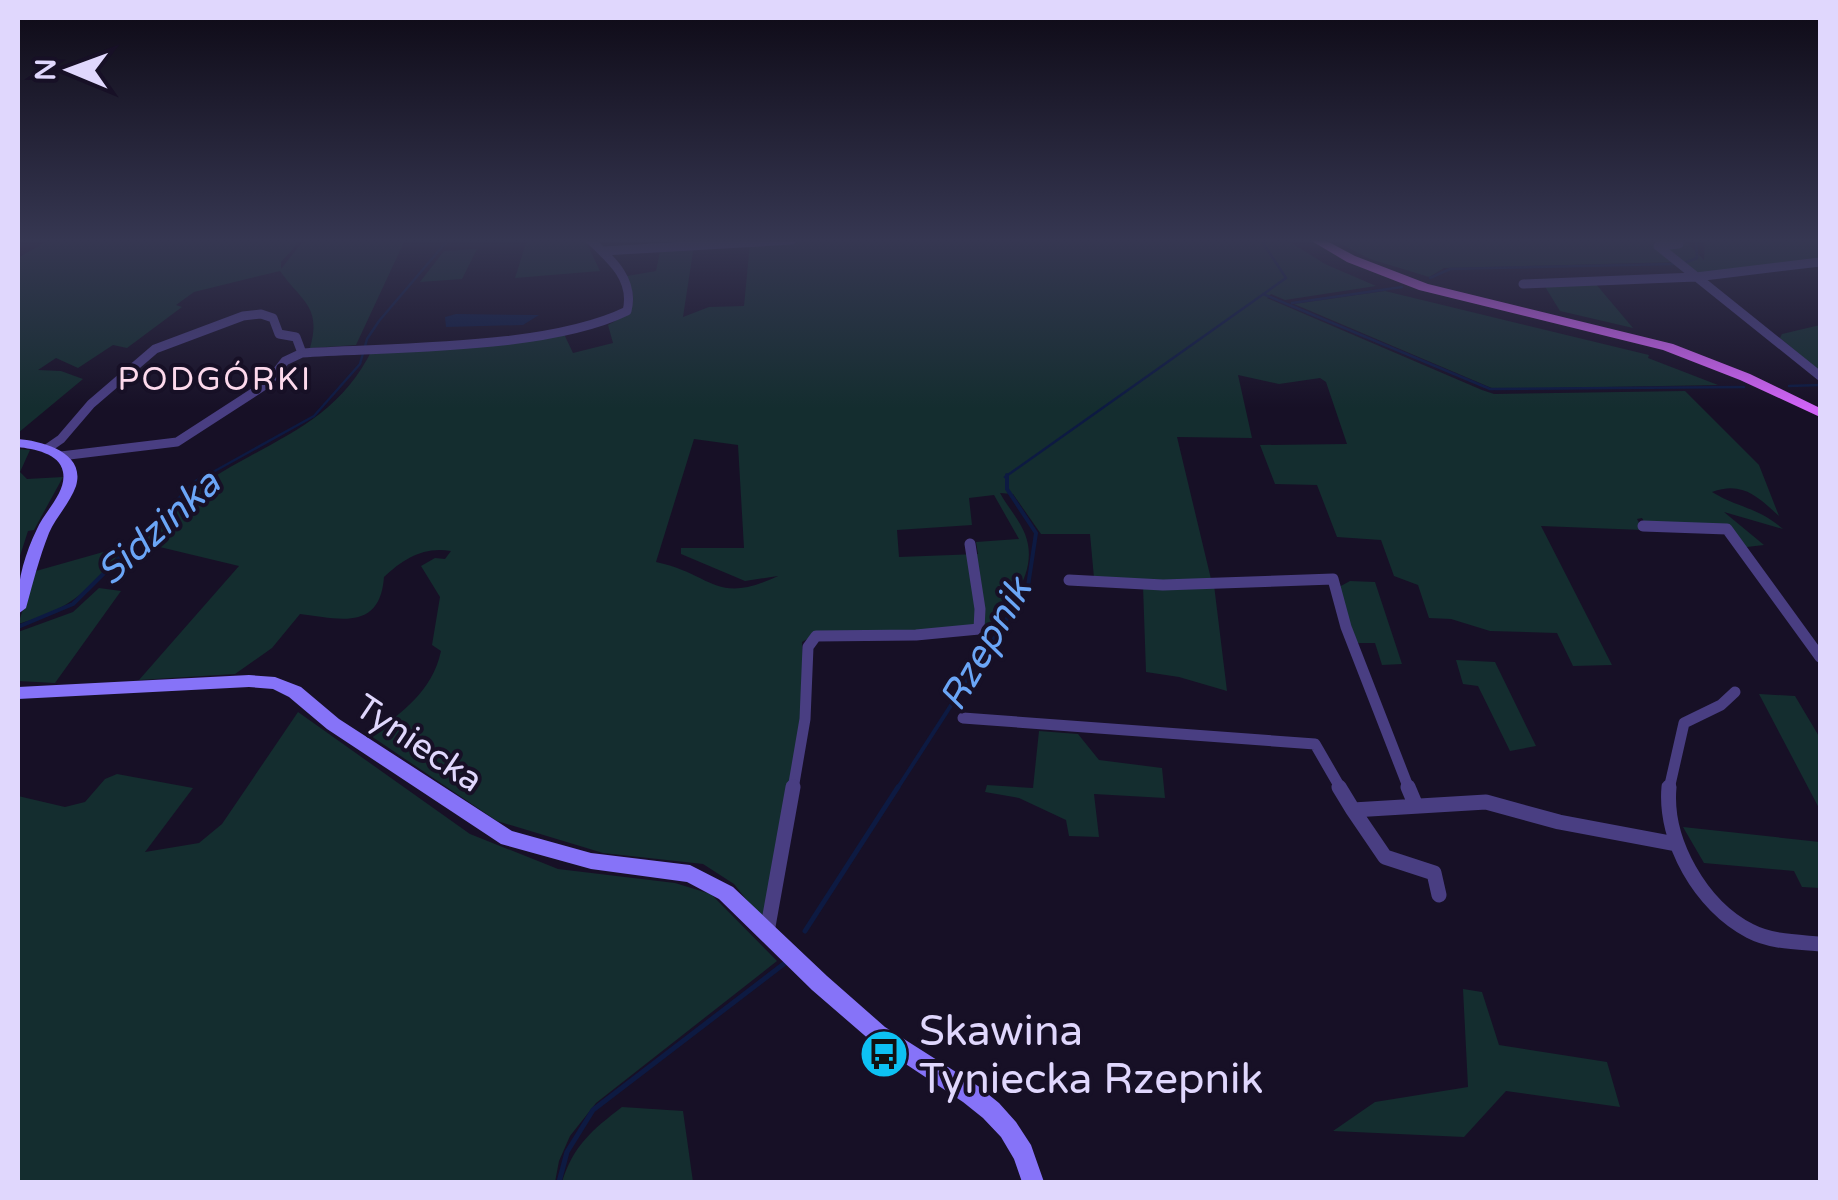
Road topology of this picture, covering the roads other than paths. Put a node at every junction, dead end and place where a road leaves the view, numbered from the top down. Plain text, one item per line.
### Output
1 (630, 296) edge
2 (1462, 296) edge
3 (1720, 296) edge
4 (302, 352) junction
5 (1820, 376) edge
6 (1820, 413) edge
7 (21, 443) edge
8 (54, 452) junction
9 (1643, 526) dead end
10 (970, 544) dead end
11 (1069, 580) dead end
12 (18, 608) edge
13 (1820, 657) edge
14 (1734, 692) dead end
15 (18, 693) edge
16 (963, 718) dead end
17 (1416, 806) junction
18 (1353, 810) junction
19 (1676, 844) junction
20 (1439, 895) dead end
21 (1820, 944) edge
22 (781, 945) junction
23 (1034, 1182) edge

1 - 4 street
2 - 6 main road
3 - 5 street
4 - 8 street
4 - 8 street
7 - 8 street
8 - 12 street
9 - 13 street
10 - 22 street
11 - 17 street
14 - 19 street
15 - 22 street, Tyniecka
16 - 18 street
17 - 18 street
17 - 19 street
18 - 20 street
19 - 21 street
22 - 23 street, Tyniecka

